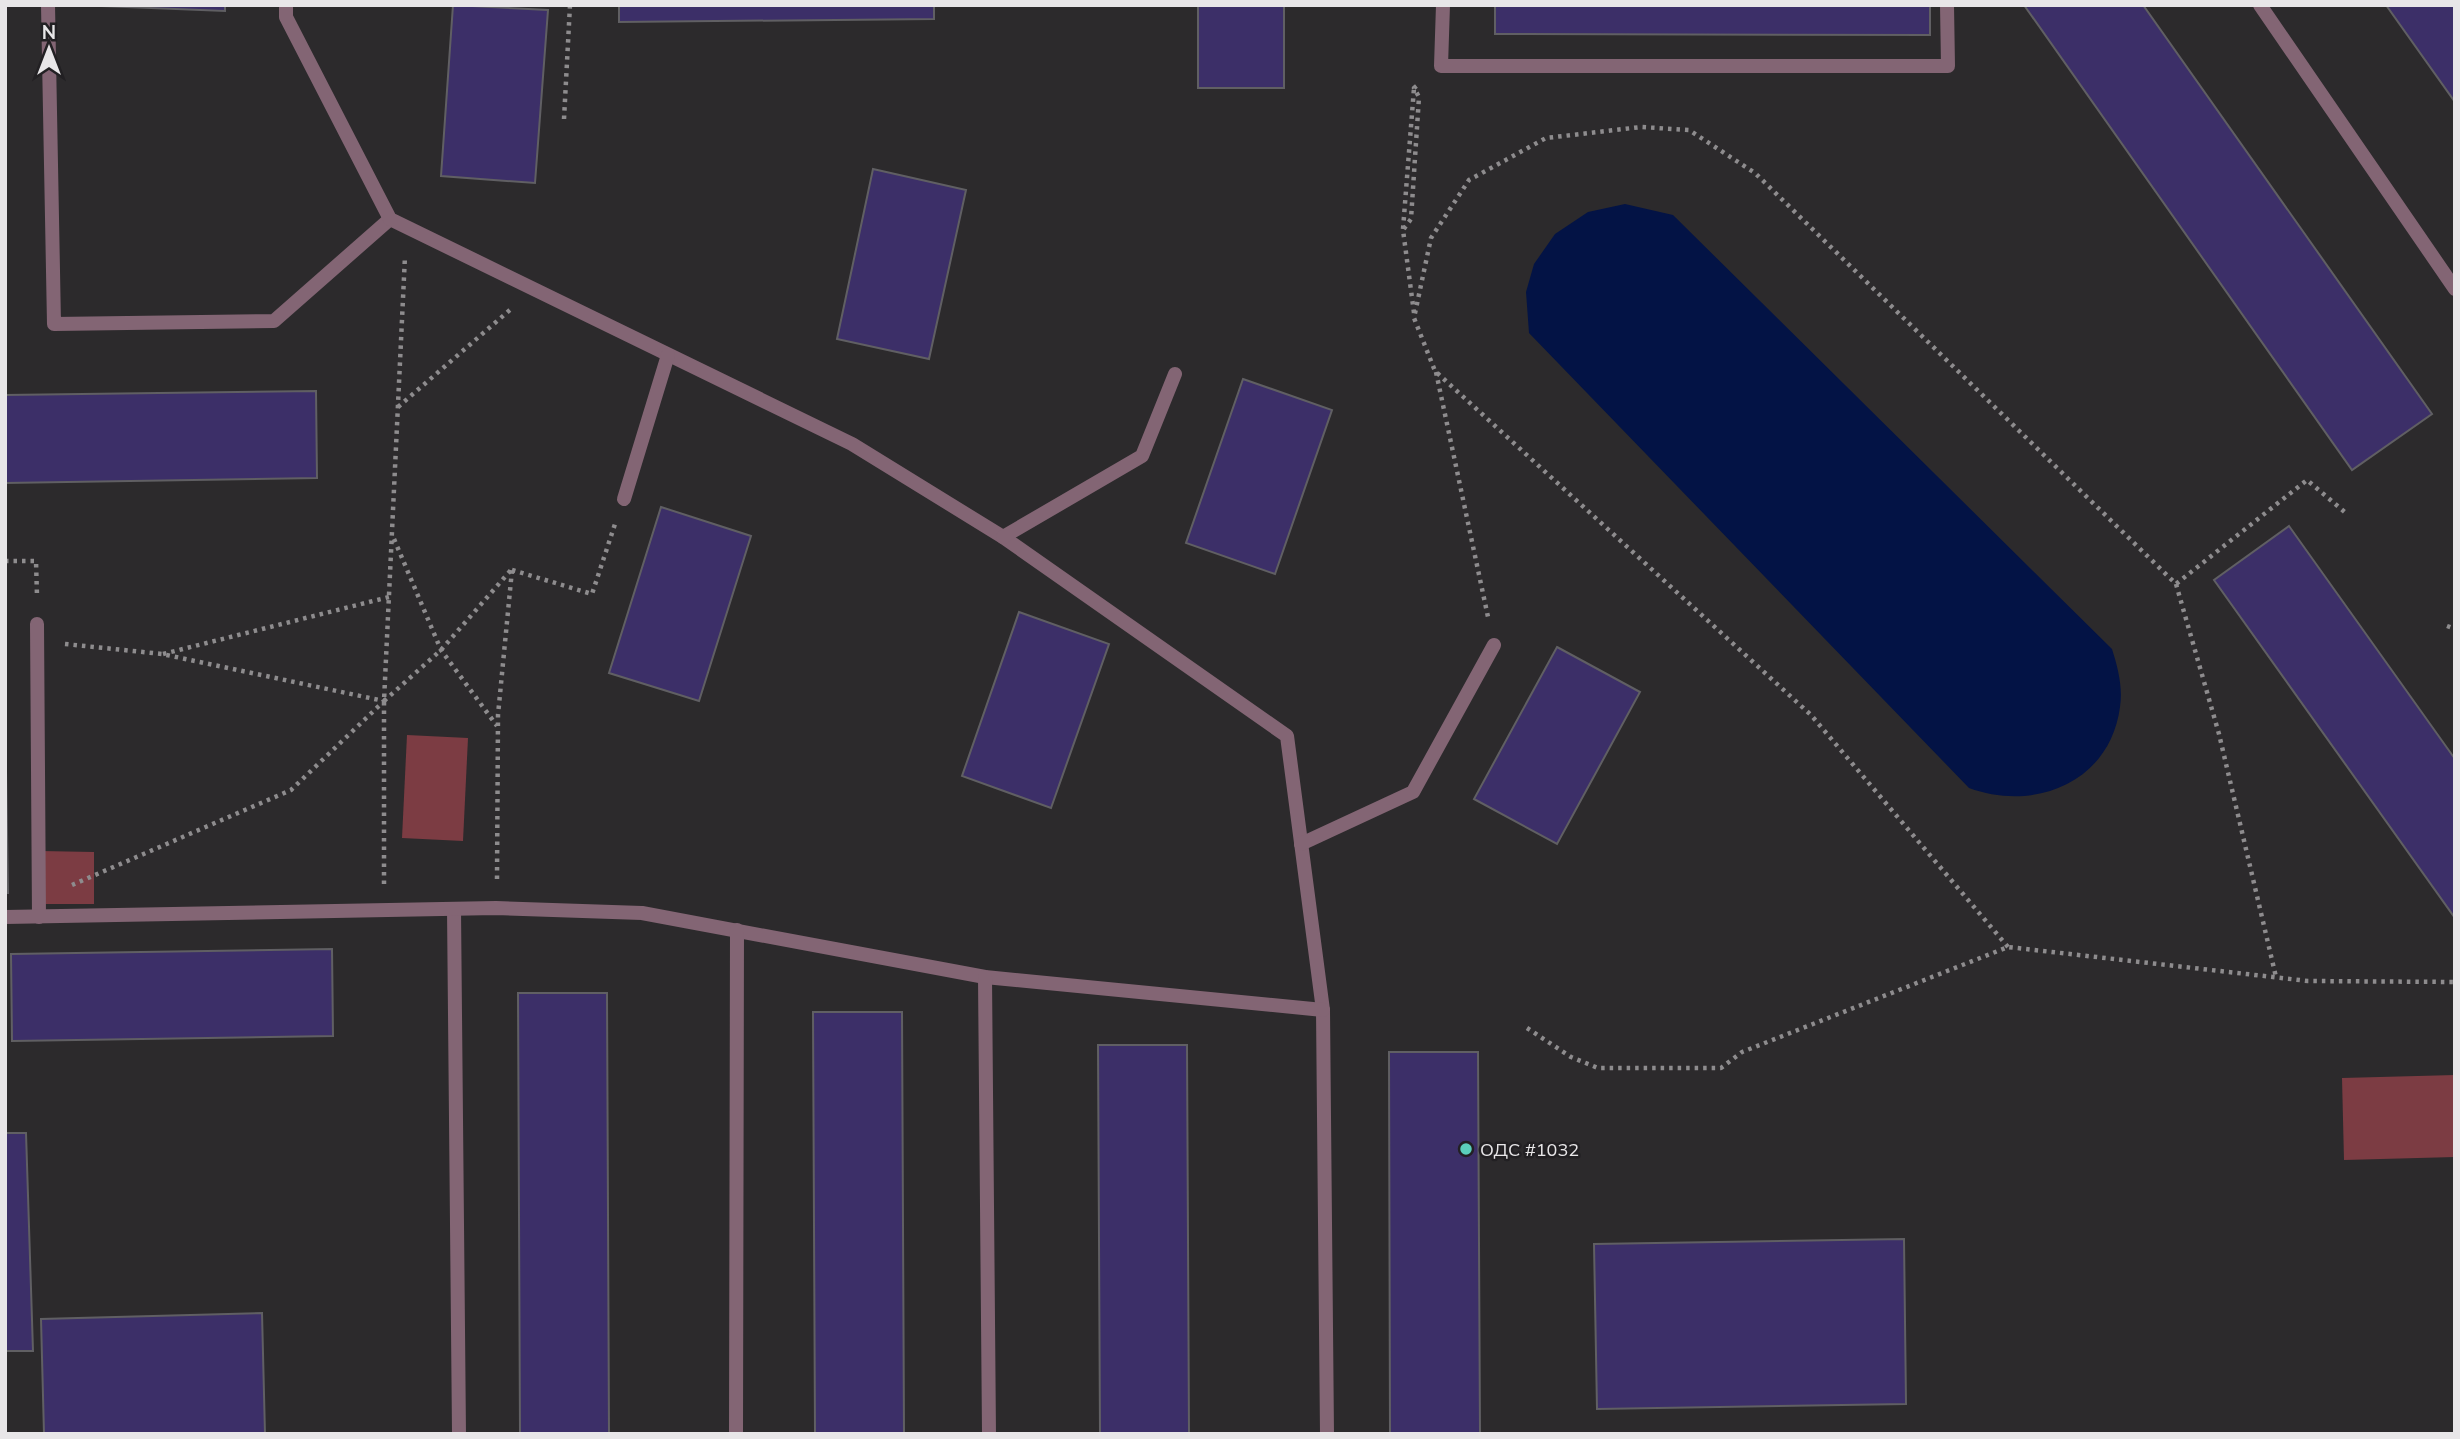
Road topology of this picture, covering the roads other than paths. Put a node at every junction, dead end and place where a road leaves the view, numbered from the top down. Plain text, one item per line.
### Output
1 (48, 5) edge
2 (286, 5) edge
3 (1443, 5) edge
4 (1947, 5) edge
5 (2260, 5) edge
6 (390, 219) junction
7 (2455, 289) edge
8 (668, 355) junction
9 (1175, 374) dead end
10 (624, 499) road end
11 (1003, 537) junction
12 (37, 624) road end
13 (1494, 645) road end
14 (1301, 844) junction
15 (454, 909) junction
16 (5, 917) edge
17 (39, 917) junction
18 (737, 930) junction
19 (985, 977) junction
20 (1323, 1010) junction
21 (458, 1434) edge
22 (736, 1434) edge
23 (989, 1434) edge
24 (1327, 1434) edge

1 - 6 lane
2 - 6 lane
3 - 4 lane
5 - 7 lane
6 - 8 lane
8 - 10 lane
8 - 11 lane
9 - 11 lane
11 - 14 lane
12 - 17 lane
13 - 14 lane
14 - 20 lane
15 - 17 lane
15 - 18 lane
15 - 21 lane
16 - 17 lane
18 - 19 lane
18 - 22 lane
19 - 20 lane
19 - 23 lane
20 - 24 lane

